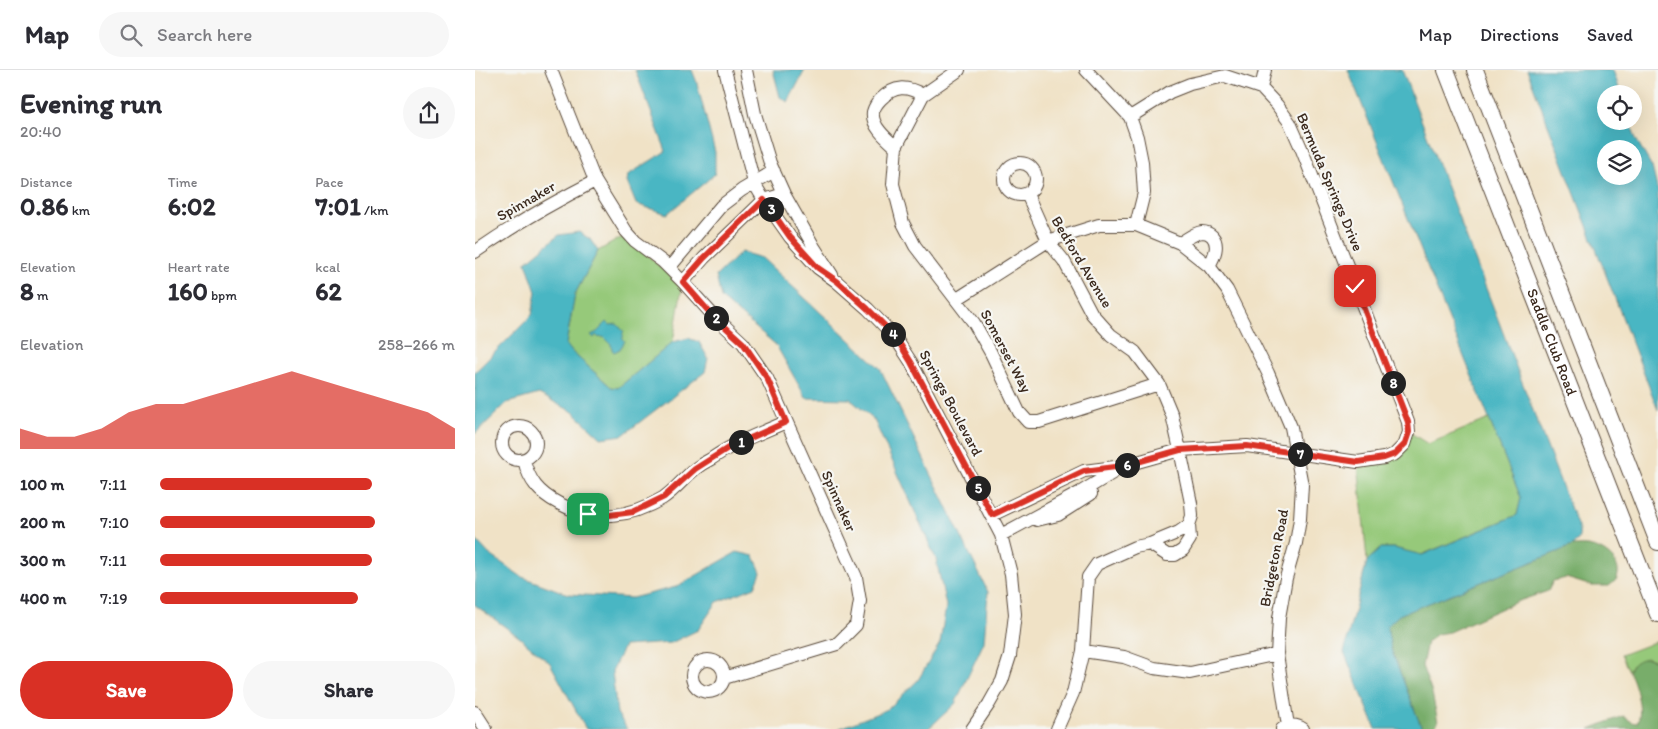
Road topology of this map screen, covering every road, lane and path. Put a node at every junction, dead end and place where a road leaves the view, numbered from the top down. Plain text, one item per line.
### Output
1 (551, 70) edge
2 (725, 70) edge
3 (746, 70) edge
4 (959, 70) edge
5 (1086, 70) edge
6 (1265, 70) edge
7 (1446, 70) edge
8 (1475, 70) edge
9 (1227, 73) edge
10 (1261, 88) junction
11 (923, 95) junction
12 (1130, 117) junction
13 (896, 147) junction
14 (774, 171) junction
15 (595, 181) junction
16 (754, 183) junction
17 (784, 194) junction
18 (1027, 194) dead end
19 (764, 200) junction
20 (1136, 225) junction
21 (1048, 241) junction
22 (1180, 243) junction
23 (475, 252) edge
24 (666, 265) junction
25 (1209, 266) junction
26 (837, 281) junction
27 (683, 282) junction
28 (957, 299) junction
29 (1159, 384) junction
30 (786, 422) junction
31 (1180, 450) junction
32 (1296, 454) junction
33 (524, 460) dead end
34 (1123, 466) junction
35 (992, 515) junction
36 (1189, 525) junction
37 (1001, 535) junction
38 (1658, 542) edge
39 (1149, 544) junction
40 (1658, 614) edge
41 (1083, 651) junction
42 (1277, 654) junction
43 (724, 678) dead end
44 (475, 712) edge
45 (1285, 727) edge
46 (486, 729) edge
47 (972, 729) edge
48 (1057, 729) edge
49 (1303, 729) edge

1 - 15 street, Spinnaker
2 - 16 street, Springs Boulevard
3 - 14 street, Springs Boulevard
4 - 11 street, Somerset Way
5 - 12 street
6 - 10 street
7 - 40 street, Saddle Club Road
8 - 38 street, Saddle Club Road
9 - 10 street, Bermuda Springs Drive
9 - 12 street, Bermuda Springs Drive
10 - 32 street, Bermuda Springs Drive
11 - 13 street, Somerset Way
11 - 13 street
12 - 20 street
13 - 28 street, Somerset Way
14 - 16 street
14 - 17 street, Springs Boulevard
15 - 23 street, Spinnaker
15 - 24 street, Spinnaker
16 - 19 street, Springs Boulevard
16 - 24 street
17 - 19 street
17 - 26 street, Springs Boulevard
18 - 21 street, Bedford Avenue
19 - 26 street, Springs Boulevard
19 - 27 street
20 - 21 street, Bridgeton Road
20 - 22 street, Bridgeton Road
21 - 28 street, Bridgeton Road
21 - 29 street, Bedford Avenue
22 - 25 street, Bridgeton Road
22 - 25 street
24 - 27 street, Spinnaker
25 - 32 street, Bridgeton Road
26 - 35 street, Springs Boulevard
27 - 30 street, Spinnaker
28 - 29 street, Somerset Way
29 - 31 street, Bedford Avenue
30 - 33 street
30 - 43 street, Spinnaker
31 - 32 street, Bermuda Springs Drive
31 - 34 street, Bermuda Springs Drive
31 - 36 street, Bedford Avenue
32 - 42 street, Bridgeton Road
34 - 35 street, Bermuda Springs Drive
34 - 37 street, Bermuda Springs Drive
35 - 37 street, Springs Boulevard
36 - 39 street
36 - 39 street, Bedford Avenue
37 - 47 street, Springs Boulevard
39 - 41 street
41 - 42 street
41 - 48 street
42 - 45 street, Bridgeton Road
44 - 46 street
45 - 49 street, Bridgeton Road

